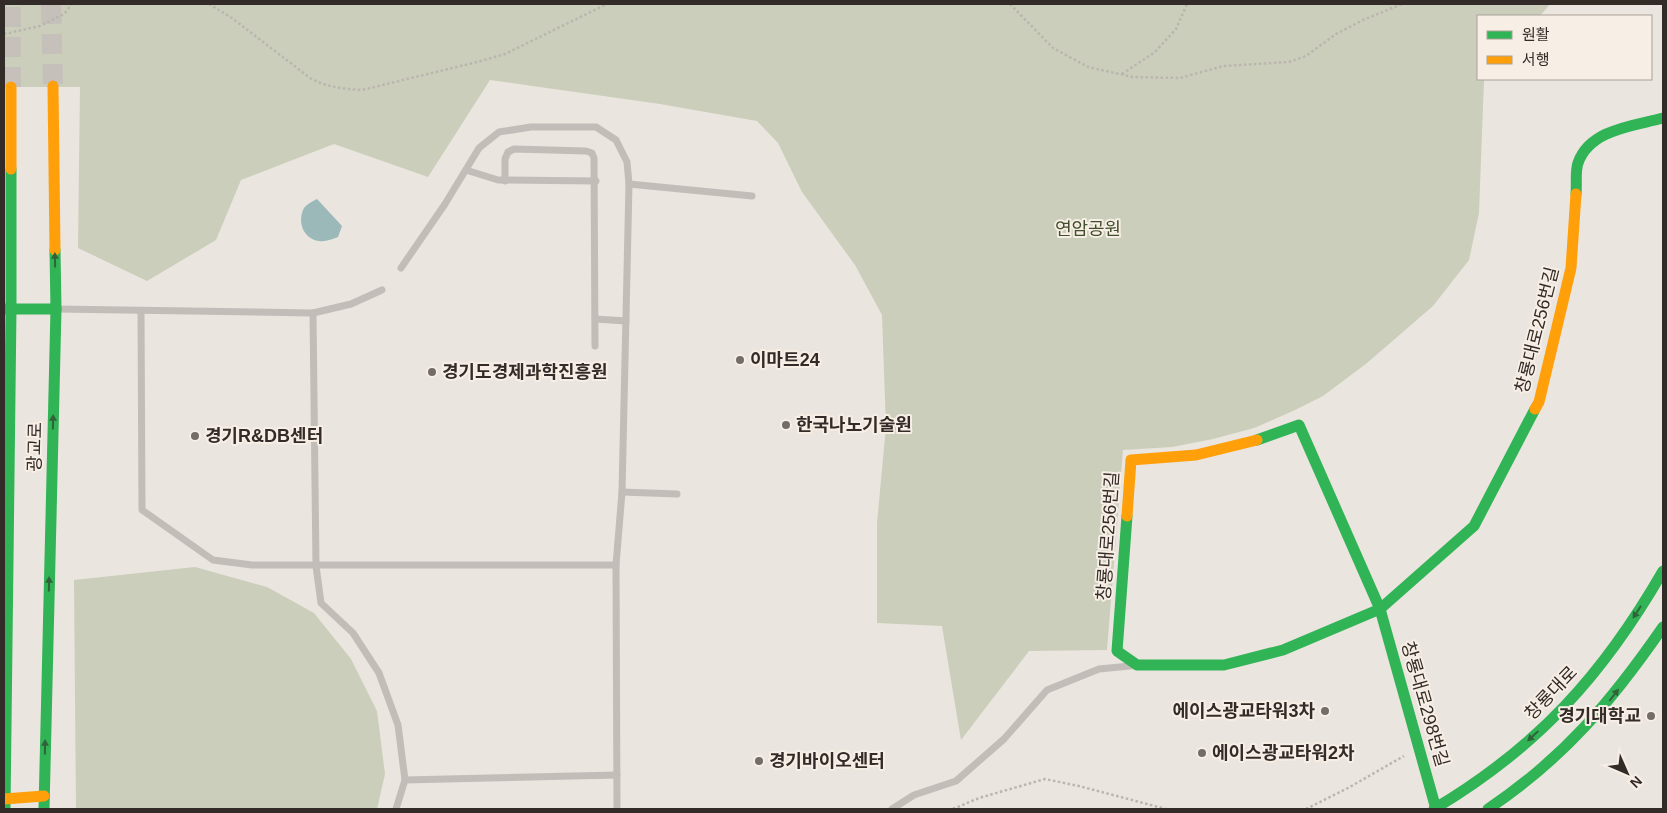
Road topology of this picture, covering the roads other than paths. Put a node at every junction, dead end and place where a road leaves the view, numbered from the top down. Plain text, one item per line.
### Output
1 (52, 86) tunnel mouth
2 (11, 87) tunnel mouth
3 (1663, 118) edge
4 (466, 170) junction
5 (505, 181) junction
6 (596, 181) junction
7 (629, 184) junction
8 (752, 196) dead end
9 (401, 268) dead end
10 (382, 290) dead end
11 (7, 308) edge
12 (56, 309) junction
13 (142, 311) junction
14 (313, 313) junction
15 (595, 319) junction
16 (626, 322) junction
17 (594, 346) dead end
18 (622, 492) junction
19 (677, 494) dead end
20 (616, 565) junction
21 (316, 566) junction
22 (1663, 571) edge
23 (1380, 609) junction
24 (1663, 627) edge
25 (1137, 665) junction
26 (617, 775) junction
27 (405, 780) junction
28 (44, 796) junction
29 (4, 802) edge
30 (44, 809) edge
31 (396, 809) edge
32 (617, 809) edge
33 (892, 809) edge
34 (1435, 809) edge
35 (1488, 809) edge

12 -> 1 main road, 광교로
2 - 11 main road, 광교로
3 - 23 main road, 창룡대로256번길
4 - 5 lane
4 - 7 lane
4 - 9 lane
5 - 6 lane
5 - 6 lane
6 - 15 lane
7 - 8 lane
7 - 16 lane
10 - 14 lane
11 - 12 main road
11 - 29 main road, 광교로
12 - 13 lane
28 -> 12 main road, 광교로
13 - 14 lane
13 - 21 lane
14 - 21 lane
15 - 16 lane
15 - 17 lane
16 - 18 lane
18 - 19 lane
18 - 20 lane
20 - 21 lane
20 - 26 lane
21 - 27 lane
22 -> 34 main road, 창룡대로
23 - 25 main road, 창룡대로256번길
23 - 25 main road, 창룡대로256번길
23 - 34 main road, 창룡대로298번길
35 -> 24 main road
25 - 33 lane
26 - 27 lane
26 - 32 lane
27 - 31 lane
28 - 29 main road
28 - 30 main road, 광교로

